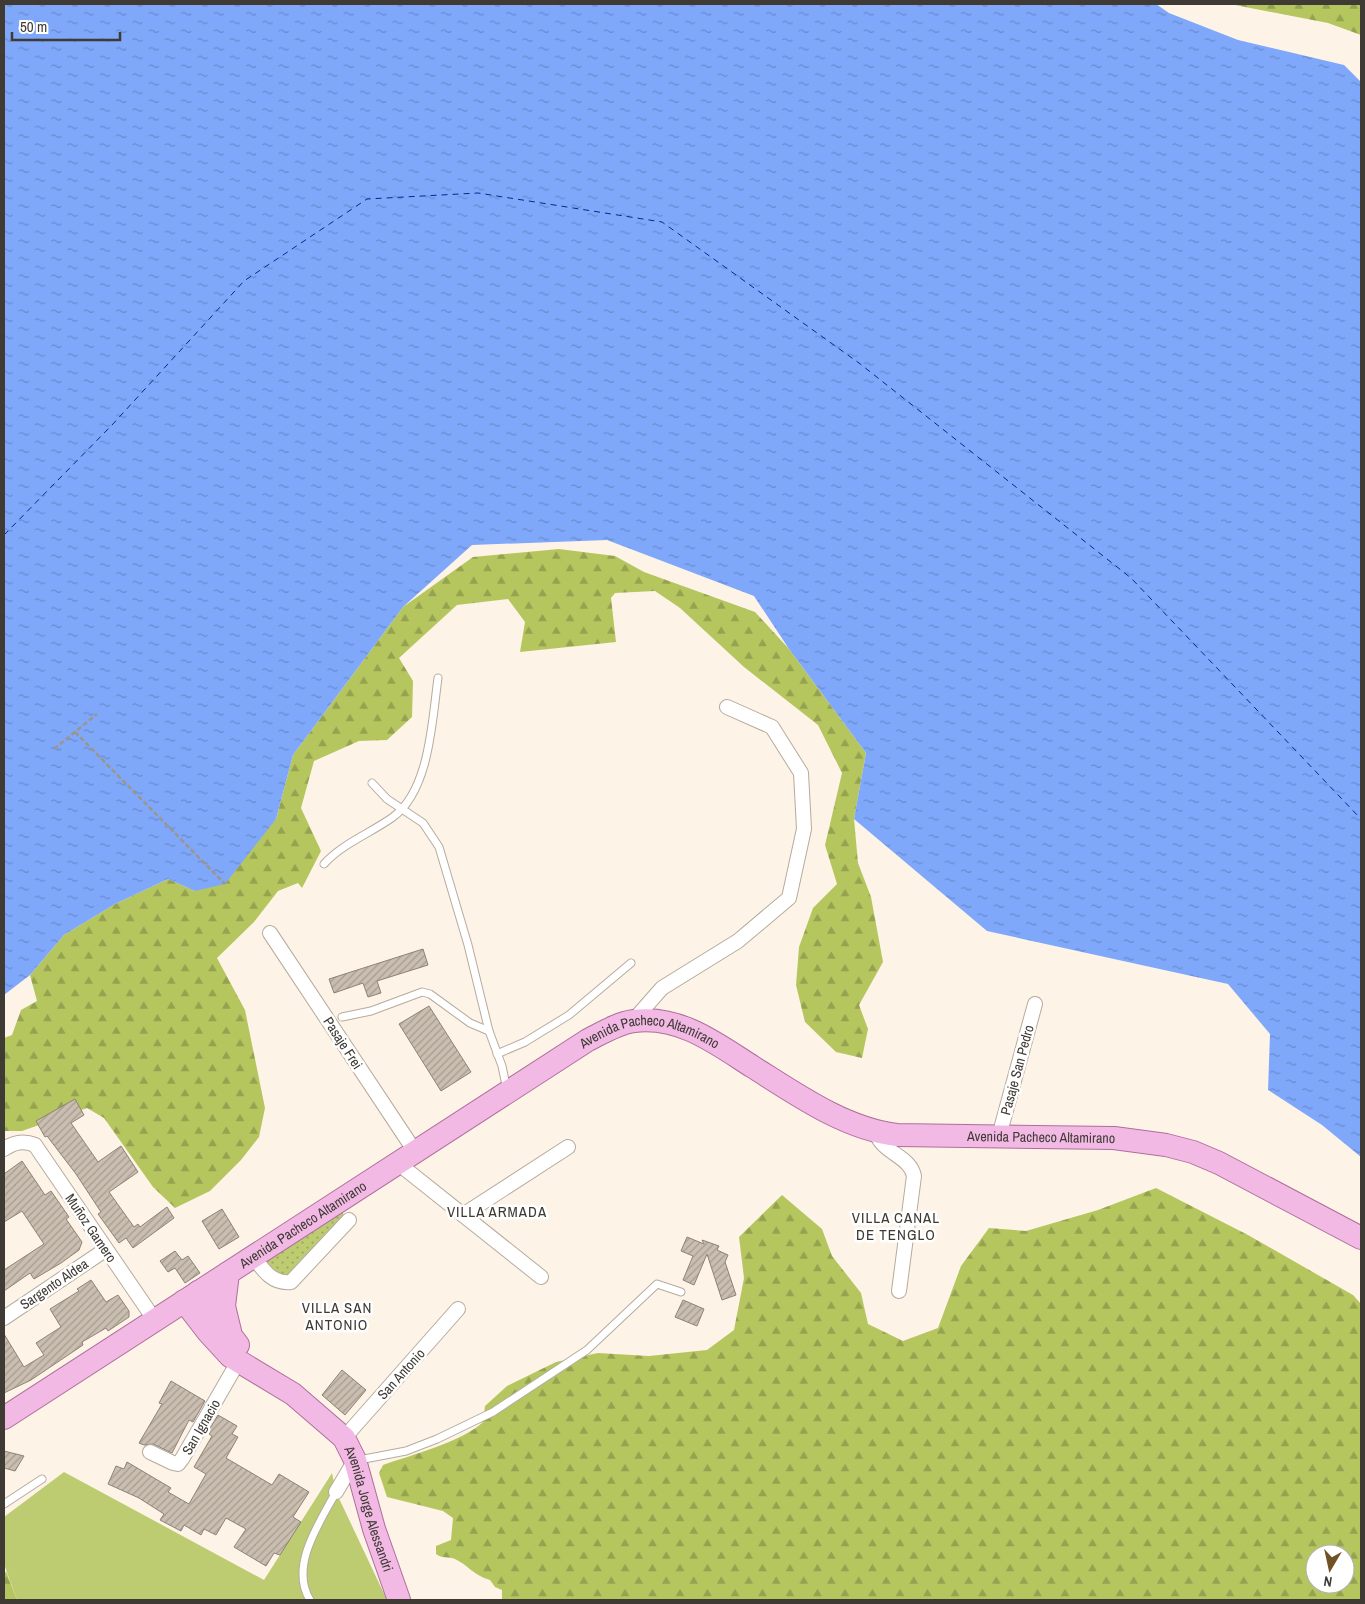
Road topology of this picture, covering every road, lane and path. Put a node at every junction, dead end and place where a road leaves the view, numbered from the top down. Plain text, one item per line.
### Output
1 (438, 678) dead end
2 (727, 708) dead end
3 (97, 714) dead end
4 (75, 732) junction
5 (54, 749) dead end
6 (372, 782) dead end
7 (402, 809) junction
8 (324, 864) dead end
9 (225, 884) dead end
10 (270, 933) dead end
11 (631, 963) dead end
12 (1035, 1004) dead end
13 (342, 1017) dead end
14 (633, 1021) junction
15 (489, 1031) junction
16 (497, 1054) junction
17 (507, 1092) junction
18 (876, 1131) junction
19 (999, 1136) junction
20 (568, 1147) dead end
21 (4, 1149) edge
22 (408, 1158) junction
23 (463, 1215) junction
24 (349, 1220) dead end
25 (1361, 1238) edge
26 (105, 1250) junction
27 (253, 1256) junction
28 (228, 1273) junction
29 (541, 1277) dead end
30 (899, 1291) dead end
31 (681, 1292) dead end
32 (191, 1296) junction
33 (458, 1309) dead end
34 (4, 1318) edge
35 (154, 1320) junction
36 (231, 1350) junction
37 (4, 1418) edge
38 (344, 1438) junction
39 (150, 1452) dead end
40 (355, 1460) junction
41 (42, 1479) dead end
42 (336, 1492) joint
43 (4, 1504) edge
44 (310, 1600) edge
45 (399, 1600) edge

1 - 7 lane
2 - 14 street
3 - 4 path
4 - 5 path
4 - 9 path
6 - 7 lane
7 - 8 lane
7 - 15 lane
10 - 22 street, Pasaje Frei
11 - 16 lane
12 - 19 street, Pasaje San Pedro
13 - 15 lane
14 - 17 main road, Avenida Pacheco Altamirano
14 - 18 main road, Avenida Pacheco Altamirano
15 - 16 lane
16 - 17 lane
17 - 22 main road, Avenida Pacheco Altamirano
18 - 19 main road, Avenida Pacheco Altamirano
18 - 30 street
19 - 25 main road, Avenida Pacheco Altamirano
20 - 23 street
21 - 26 street, Muñoz Gamero
22 - 23 street, Pasaje Frei
22 - 27 main road, Avenida Pacheco Altamirano
23 - 29 street, Pasaje Frei
24 - 27 street
26 - 34 street, Sargento Aldea
26 - 35 street, Muñoz Gamero
27 - 28 main road, Avenida Pacheco Altamirano
28 - 32 main road, Avenida Pacheco Altamirano
28 - 36 main road
31 - 40 lane
32 - 35 main road, Avenida Pacheco Altamirano
32 - 36 main road, Avenida Jorge Alessandri
33 - 38 street, San Antonio
35 - 36 main road
35 - 37 main road, Avenida Pacheco Altamirano
36 - 38 main road, Avenida Jorge Alessandri
36 - 39 street, San Ignacio
38 - 40 main road, Avenida Jorge Alessandri
40 - 42 street
40 - 45 main road, Avenida Jorge Alessandri
41 - 43 lane
42 - 44 lane

